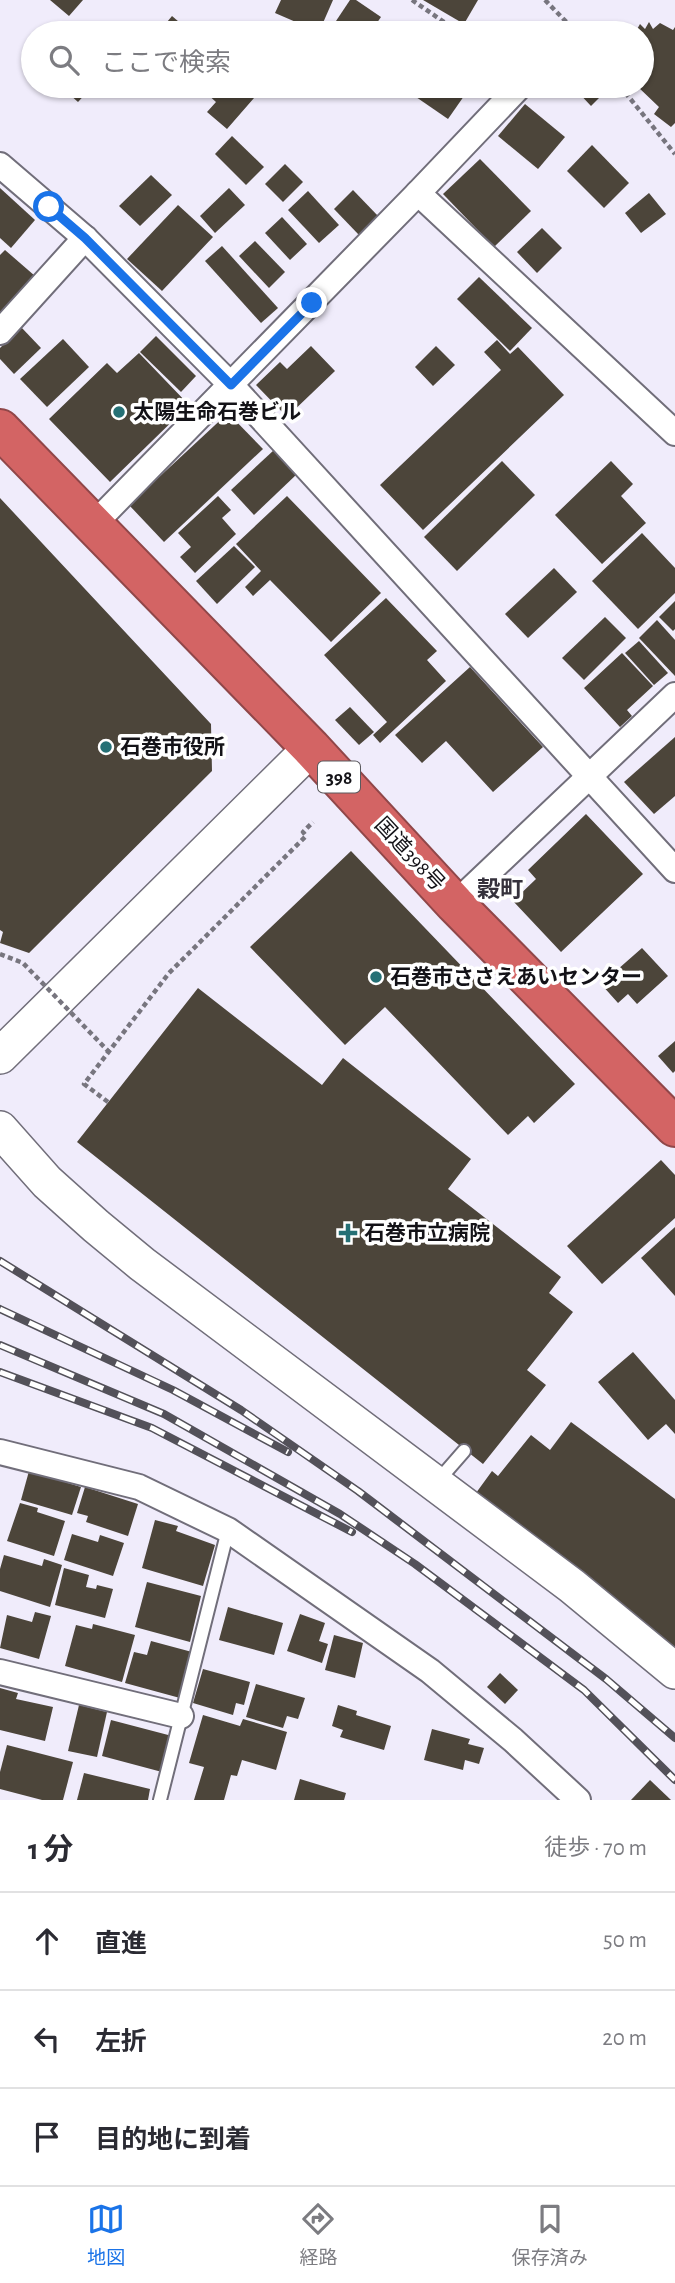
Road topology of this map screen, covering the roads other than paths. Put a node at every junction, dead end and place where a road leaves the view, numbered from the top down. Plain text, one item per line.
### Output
1 (509, 98) edge
2 (0, 164) edge
3 (418, 193) junction
4 (85, 238) junction
5 (0, 332) edge
6 (231, 385) junction
7 (0, 429) edge
8 (675, 433) edge
9 (94, 524) junction
10 (675, 695) edge
11 (311, 748) junction
12 (588, 777) junction
13 (675, 870) edge
14 (455, 904) junction
15 (0, 1056) edge
16 (675, 1128) edge
17 (0, 1129) edge
18 (464, 1451) dead end
19 (0, 1452) edge
20 (435, 1485) junction
21 (228, 1530) junction
22 (675, 1671) edge
23 (0, 1672) edge
24 (181, 1716) junction
25 (160, 1800) edge
26 (578, 1800) edge

1 - 3 street
2 - 4 street
3 - 6 street
3 - 8 street
4 - 5 street
4 - 6 street
6 - 9 street
6 - 12 street
7 - 9 highway, 国道398号 / 398
9 - 11 highway, 国道398号 / 398
10 - 12 street
11 - 14 highway, 国道398号 / 398
11 - 15 street
12 - 13 street
12 - 14 street
14 - 16 highway, 国道398号 / 398
17 - 20 street
18 - 20 lane
19 - 21 street
20 - 22 street
21 - 24 lane
21 - 26 street
23 - 24 street
24 - 25 lane

